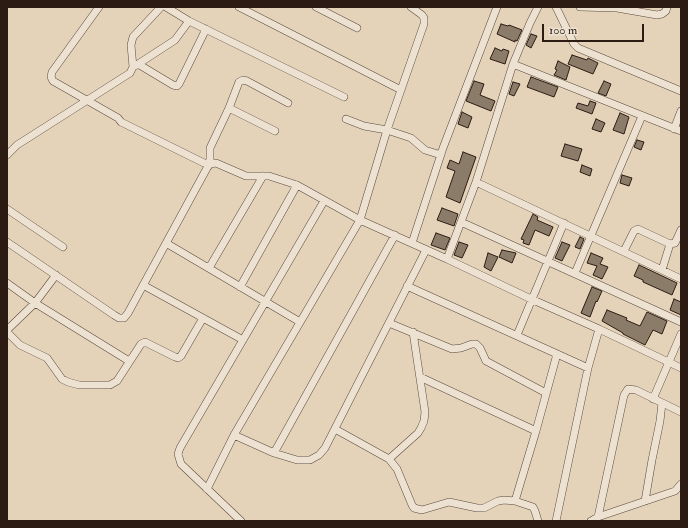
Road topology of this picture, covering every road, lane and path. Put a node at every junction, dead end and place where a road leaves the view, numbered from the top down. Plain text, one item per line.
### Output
1 (99, 7) edge
2 (162, 7) edge
3 (166, 7) edge
4 (239, 7) edge
5 (316, 7) edge
6 (411, 7) edge
7 (497, 7) edge
8 (538, 7) edge
9 (556, 7) edge
10 (580, 7) edge
11 (667, 7) edge
12 (189, 21) junction
13 (357, 28) dead end
14 (206, 29) junction
15 (513, 64) junction
16 (136, 66) junction
17 (401, 90) junction
18 (681, 91) edge
19 (344, 97) dead end
20 (87, 101) junction
21 (288, 103) dead end
22 (229, 108) junction
23 (681, 111) edge
24 (642, 116) junction
25 (346, 119) dead end
26 (275, 130) dead end
27 (387, 130) junction
28 (678, 130) edge
29 (7, 155) edge
30 (441, 156) junction
31 (210, 164) junction
32 (263, 176) junction
33 (476, 182) junction
34 (297, 185) junction
35 (324, 200) junction
36 (7, 210) edge
37 (360, 220) junction
38 (462, 222) junction
39 (564, 223) junction
40 (681, 230) edge
41 (395, 235) junction
42 (590, 235) junction
43 (7, 242) edge
44 (166, 243) junction
45 (412, 243) junction
46 (670, 244) junction
47 (63, 247) dead end
48 (426, 250) junction
49 (624, 251) junction
50 (447, 259) junction
51 (548, 262) junction
52 (209, 268) junction
53 (662, 270) junction
54 (575, 273) junction
55 (56, 275) junction
56 (681, 279) edge
57 (7, 283) edge
58 (143, 285) junction
59 (408, 286) junction
60 (240, 287) junction
61 (531, 300) junction
62 (265, 302) junction
63 (35, 303) junction
64 (204, 318) junction
65 (300, 322) junction
66 (681, 322) edge
67 (389, 323) junction
68 (599, 330) junction
69 (7, 331) edge
70 (413, 332) junction
71 (681, 334) edge
72 (516, 336) junction
73 (243, 340) junction
74 (557, 354) junction
75 (129, 361) junction
76 (669, 362) junction
77 (588, 368) junction
78 (681, 368) edge
79 (420, 377) junction
80 (546, 393) junction
81 (653, 399) junction
82 (662, 403) junction
83 (681, 412) edge
84 (335, 429) junction
85 (536, 431) junction
86 (234, 435) junction
87 (274, 453) junction
88 (389, 459) junction
89 (681, 484) edge
90 (207, 489) junction
91 (514, 501) junction
92 (645, 501) junction
93 (598, 517) junction
94 (241, 521) edge
95 (538, 521) edge
96 (556, 521) edge
97 (591, 521) edge

1 - 20 street
2 - 16 street
3 - 12 street
4 - 17 street
5 - 13 street
6 - 17 street
7 - 30 street
8 - 15 street
9 - 18 street
10 - 11 street
12 - 14 street
12 - 16 street
14 - 16 street
14 - 19 street
15 - 24 street
15 - 33 street
16 - 20 street
17 - 27 street
20 - 29 street
20 - 31 street
21 - 22 street
22 - 26 street
22 - 31 street
23 - 28 street
24 - 28 street
24 - 42 street
25 - 27 street
27 - 30 street
27 - 37 street
30 - 45 street
31 - 32 street
31 - 44 street
32 - 34 street
32 - 52 street
33 - 38 street
33 - 39 street
34 - 35 street
34 - 60 street
35 - 37 street
35 - 62 street
36 - 47 street
37 - 41 street
37 - 65 street
38 - 50 street
38 - 51 street
39 - 42 street
39 - 51 street
40 - 46 street
41 - 45 street
41 - 87 street
42 - 49 street
42 - 54 street
43 - 55 street
44 - 52 street
44 - 58 street
45 - 48 street
46 - 49 street
46 - 53 street
48 - 50 street
48 - 59 street
49 - 53 street
50 - 61 street
51 - 54 street
51 - 61 street
52 - 60 street
53 - 56 street
54 - 66 street
55 - 58 street
55 - 63 street
57 - 63 street
58 - 64 street
59 - 67 street
59 - 72 street
60 - 62 street
61 - 68 street
61 - 72 street
62 - 65 street
62 - 73 street
63 - 69 street
63 - 75 street
64 - 73 street
64 - 75 street
65 - 86 street
67 - 70 street
67 - 84 street
68 - 76 street
68 - 77 street
69 - 75 street
70 - 79 street
70 - 80 street
71 - 76 street
72 - 74 street
73 - 90 street
74 - 77 street
74 - 80 street
76 - 78 street
76 - 81 street
77 - 96 street
79 - 85 street
79 - 88 street
80 - 85 street
81 - 82 street
81 - 93 street
82 - 83 street
82 - 92 street
84 - 87 street
84 - 88 street
85 - 91 street
86 - 87 street
86 - 90 street
88 - 91 street
89 - 92 street
90 - 94 street
91 - 95 street
92 - 93 street
93 - 97 street

